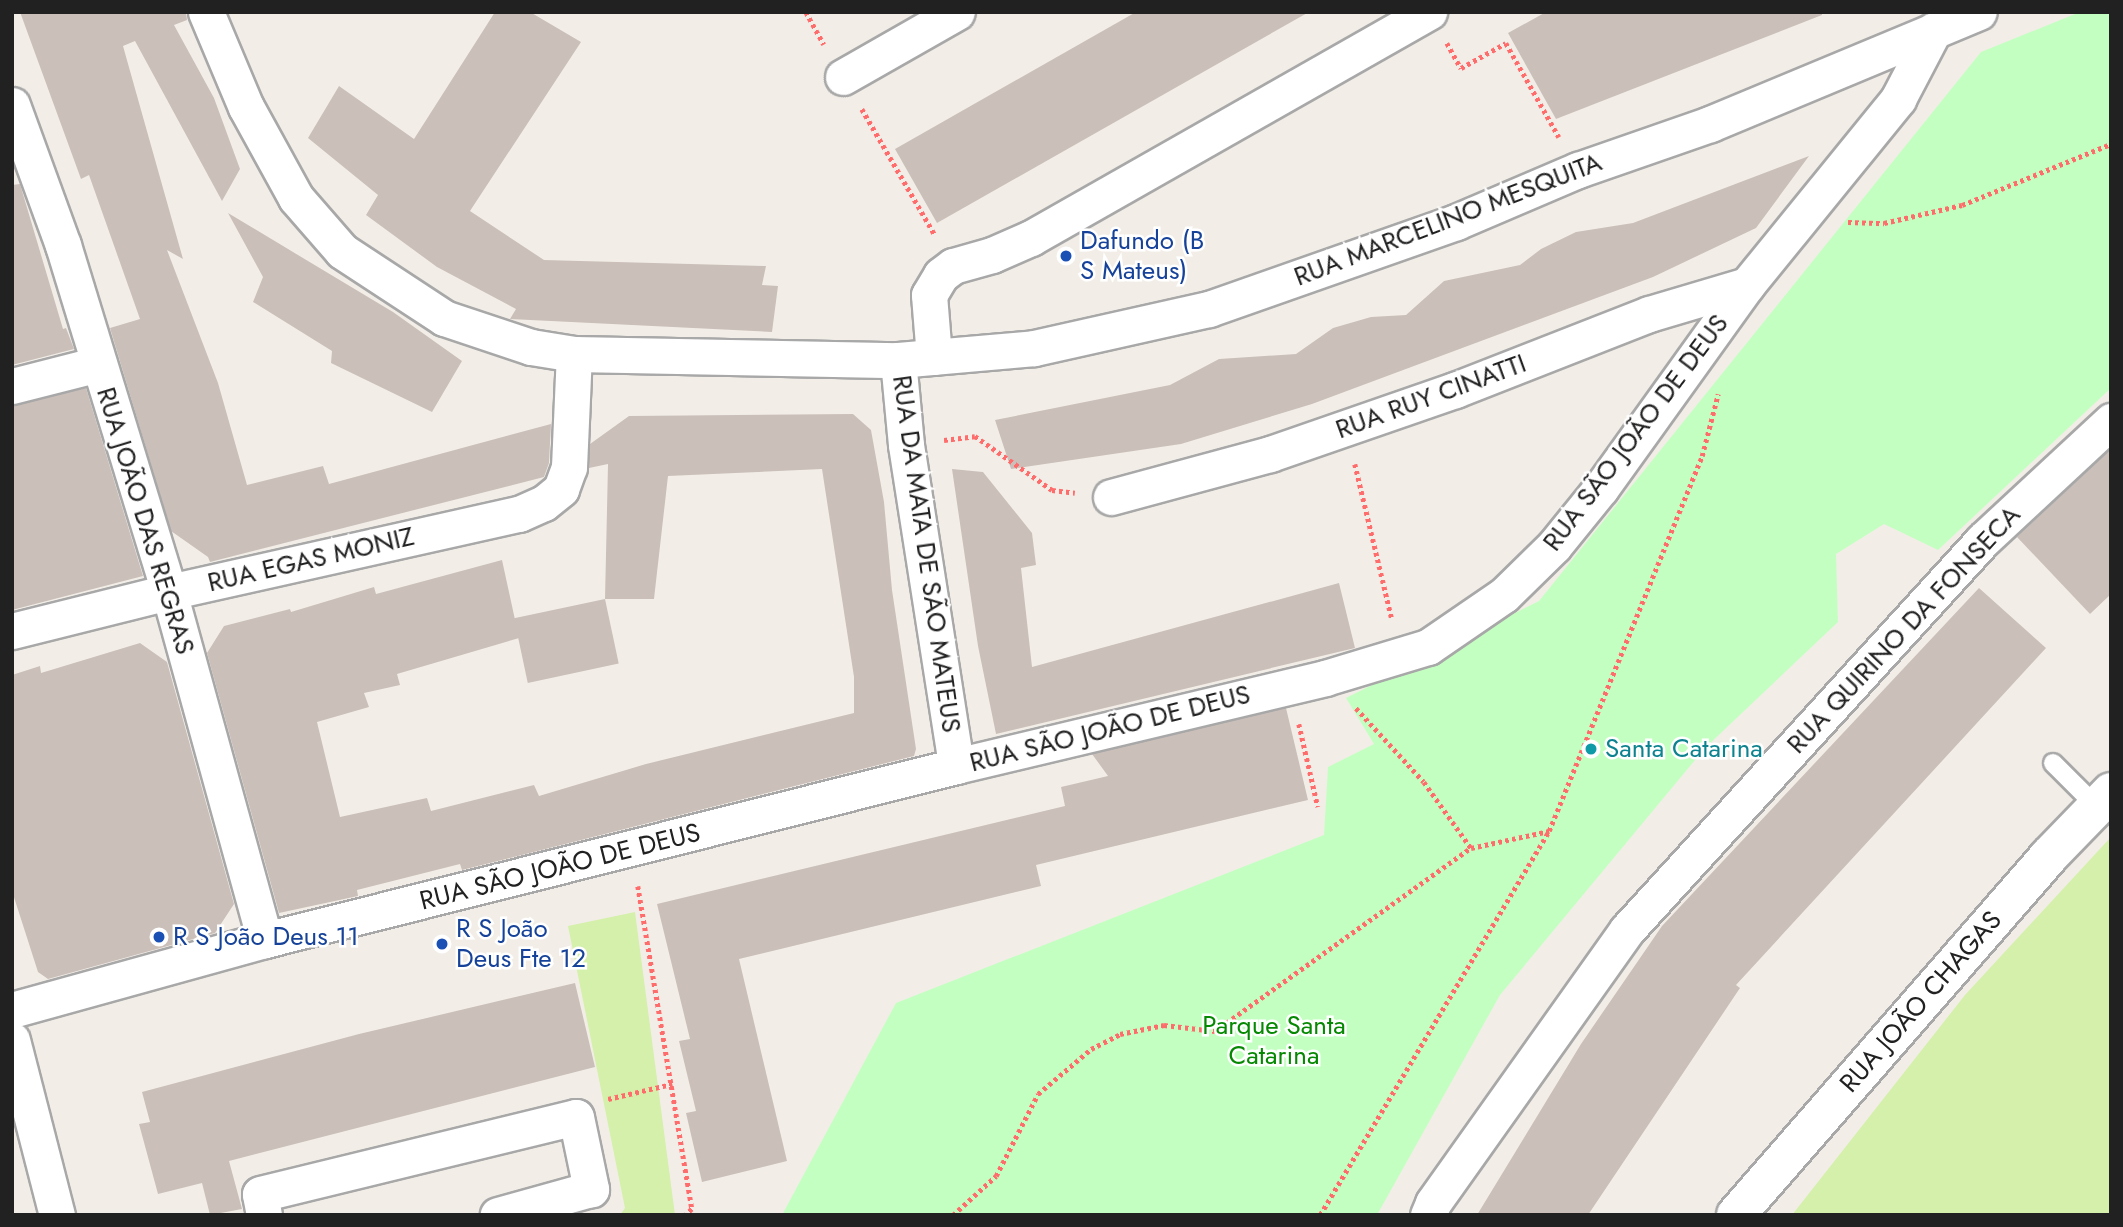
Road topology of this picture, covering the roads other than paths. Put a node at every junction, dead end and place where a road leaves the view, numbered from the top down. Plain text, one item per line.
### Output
1 (206, 12) edge
2 (957, 12) edge
3 (1429, 12) edge
4 (1979, 12) edge
5 (1934, 30) junction
6 (843, 77) road end
7 (12, 105) edge
8 (1747, 285) junction
9 (574, 354) junction
10 (934, 357) junction
11 (898, 360) junction
12 (98, 364) junction
13 (12, 386) edge
14 (2111, 421) edge
15 (1111, 497) dead end
16 (169, 592) junction
17 (12, 631) edge
18 (2053, 763) dead end
19 (956, 766) junction
20 (2104, 799) edge
21 (265, 940) junction
22 (12, 1010) edge
23 (12, 1040) edge
24 (57, 1215) edge
25 (264, 1215) edge
26 (498, 1215) edge
27 (1428, 1215) edge
28 (1735, 1215) edge

1 - 9 street, RUA DA MATA DE SÃO MATEUS
2 - 6 street
3 - 10 street
4 - 5 street, RUA MARCELINO MESQUITA
5 - 8 street, RUA SÃO JOÃO DE DEUS
5 - 10 street, RUA MARCELINO MESQUITA
7 - 12 street, RUA JOÃO DAS REGRAS
8 - 15 street, RUA RUY CINATTI
8 - 19 street, RUA SÃO JOÃO DE DEUS
9 - 11 street, RUA DA MATA DE SÃO MATEUS
9 - 16 street, RUA EGAS MONIZ
10 - 11 street, RUA MARCELINO MESQUITA
11 - 19 street, RUA DA MATA DE SÃO MATEUS
12 - 13 street
12 - 16 street, RUA JOÃO DAS REGRAS
14 - 27 street, RUA QUIRINO DA FONSECA
16 - 17 street, RUA EGAS MONIZ
16 - 21 street, RUA JOÃO DAS REGRAS
18 - 20 lane
19 - 21 street, RUA SÃO JOÃO DE DEUS
20 - 28 street, RUA JOÃO CHAGAS
21 - 22 street, RUA SÃO JOÃO DE DEUS
23 - 24 street
25 - 26 street

